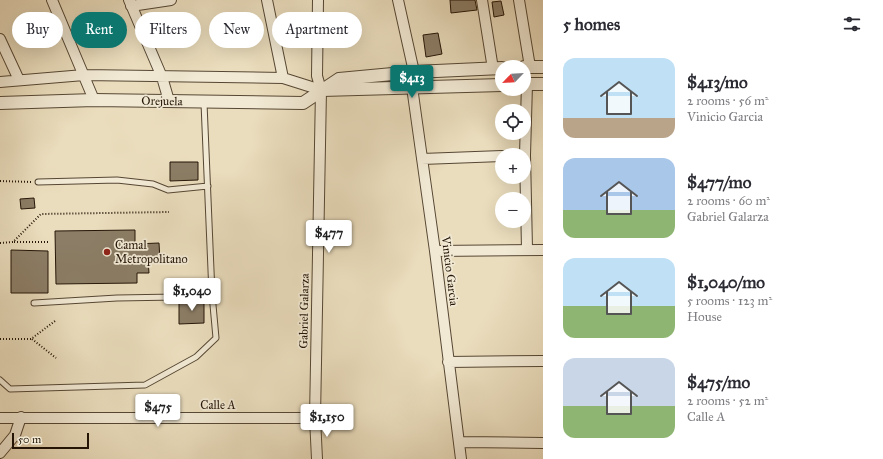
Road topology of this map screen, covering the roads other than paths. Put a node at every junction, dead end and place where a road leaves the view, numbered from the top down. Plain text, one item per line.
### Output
1 (52, 0) edge
2 (171, 0) edge
3 (267, 0) edge
4 (318, 0) edge
5 (398, 0) edge
6 (482, 0) edge
7 (519, 0) edge
8 (130, 3) edge
9 (0, 39) edge
10 (496, 60) edge
11 (526, 60) edge
12 (531, 67) edge
13 (543, 67) edge
14 (495, 68) edge
15 (414, 72) junction
16 (84, 75) junction
17 (162, 77) junction
18 (283, 78) junction
19 (19, 80) junction
20 (0, 82) edge
21 (531, 84) edge
22 (543, 84) edge
23 (495, 85) edge
24 (412, 87) junction
25 (321, 90) junction
26 (525, 96) edge
27 (94, 100) junction
28 (169, 101) junction
29 (204, 102) junction
30 (0, 103) edge
31 (524, 148) edge
32 (495, 156) edge
33 (422, 158) junction
34 (38, 182) road end
35 (525, 184) edge
36 (208, 186) junction
37 (527, 249) junction
38 (543, 250) edge
39 (435, 251) junction
40 (212, 294) junction
41 (34, 303) dead end
42 (543, 361) edge
43 (448, 362) junction
44 (0, 380) edge
45 (21, 417) junction
46 (0, 418) edge
47 (315, 418) junction
48 (459, 442) junction
49 (543, 443) edge
50 (0, 453) edge
51 (317, 459) edge
52 (461, 459) edge

1 - 16 street
2 - 8 street
3 - 18 street
4 - 25 street, Gabriel Galarza
5 - 15 street
6 - 10 street
7 - 11 street
8 - 17 street
9 - 19 street
12 - 13 street
14 - 15 street, Orejuela
15 - 25 street, Orejuela
16 - 17 street
16 - 19 street
16 - 27 street
17 - 18 street
17 - 28 street
18 - 25 street
19 - 20 street
21 - 22 street
23 - 24 street
24 - 25 street
24 - 33 street, Vinicio Garcia
25 - 29 street, Orejuela
25 - 47 street, Gabriel Galarza
26 - 31 street
27 - 28 street, Orejuela
27 - 30 street, Orejuela
28 - 29 street, Orejuela
29 - 36 lane
32 - 33 street
33 - 39 street, Vinicio Garcia
34 - 36 lane
35 - 37 street
36 - 40 lane
37 - 38 street
37 - 39 street
39 - 43 street, Vinicio Garcia
40 - 41 lane
40 - 44 lane
42 - 43 street
43 - 48 street, Vinicio Garcia
45 - 46 street, Calle A
45 - 47 street, Calle A
45 - 50 street
47 - 51 street, Gabriel Galarza
48 - 49 street
48 - 52 street, Vinicio Garcia

